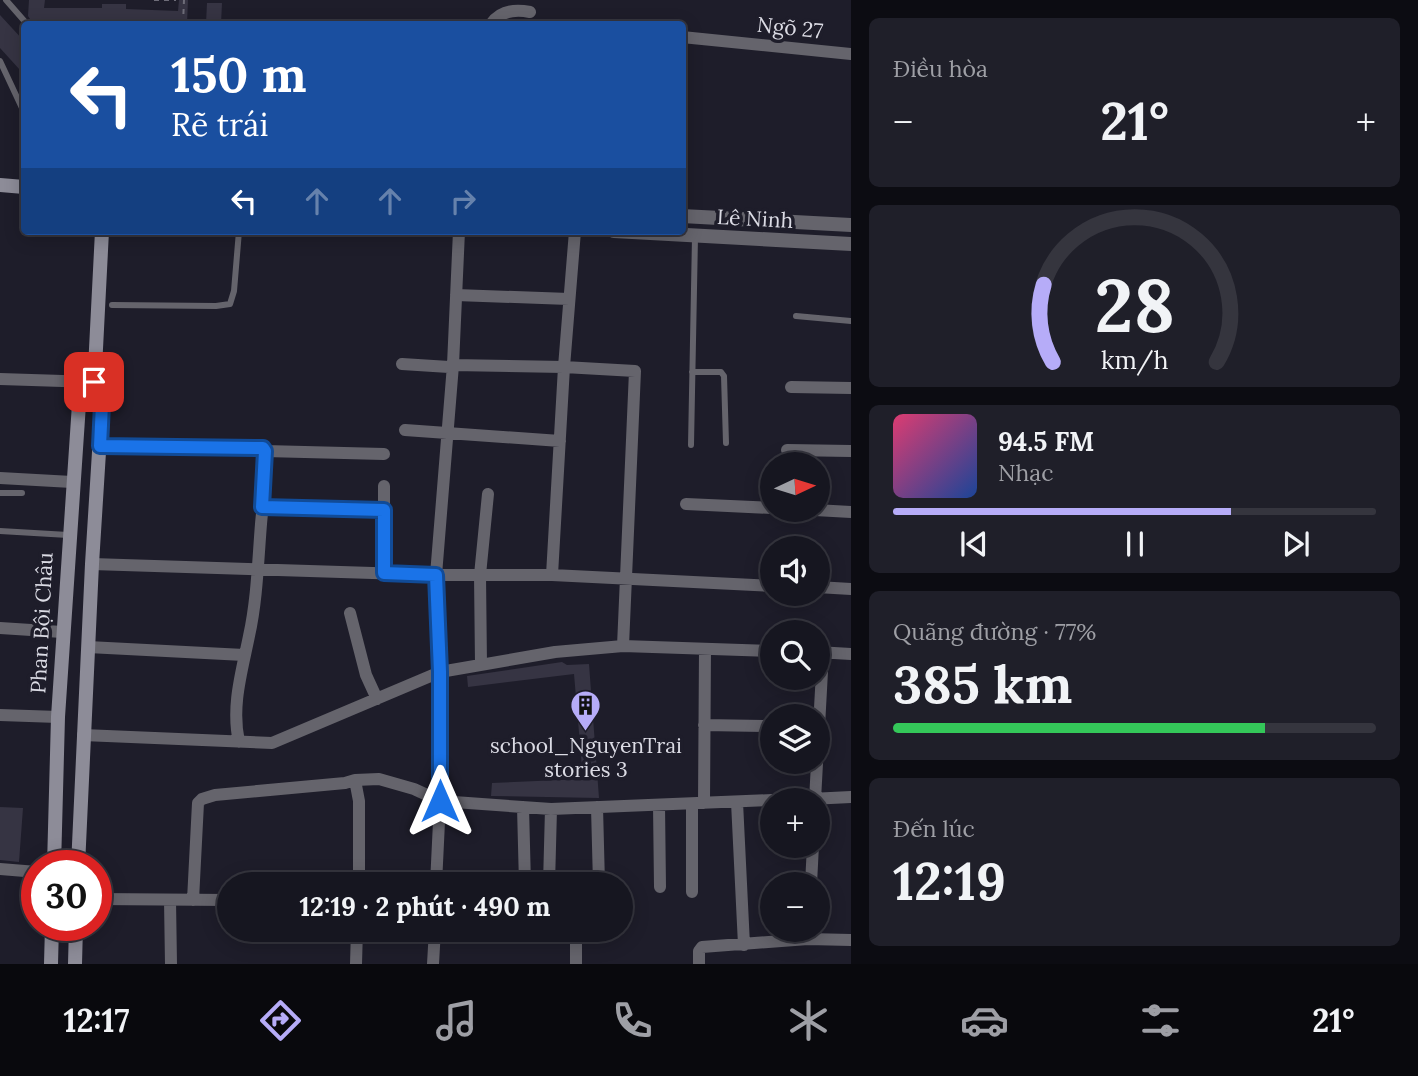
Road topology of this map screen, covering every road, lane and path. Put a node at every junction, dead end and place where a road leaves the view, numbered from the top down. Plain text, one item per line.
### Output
1 (6, 0) edge
2 (154, 0) edge
3 (176, 0) edge
4 (184, 0) edge
5 (530, 12) dead end
6 (24, 21) edge
7 (183, 21) edge
8 (494, 21) edge
9 (686, 37) edge
10 (851, 54) edge
11 (0, 61) edge
12 (21, 101) edge
13 (0, 185) edge
14 (21, 187) edge
15 (690, 217) edge
16 (851, 225) edge
17 (102, 235) edge
18 (239, 235) edge
19 (459, 235) edge
20 (575, 235) edge
21 (668, 235) edge
22 (695, 237) junction
23 (851, 244) edge
24 (456, 295) junction
25 (569, 299) junction
26 (112, 304) dead end
27 (796, 316) dead end
28 (851, 321) edge
29 (402, 364) dead end
30 (453, 365) junction
31 (564, 367) junction
32 (692, 372) junction
33 (0, 379) edge
34 (94, 385) junction
35 (791, 387) dead end
36 (851, 388) edge
37 (405, 430) dead end
38 (446, 434) junction
39 (560, 441) junction
40 (726, 443) dead end
41 (691, 445) dead end
42 (100, 446) junction
43 (787, 450) dead end
44 (265, 451) junction
45 (851, 451) edge
46 (384, 454) dead end
47 (0, 478) edge
48 (72, 482) junction
49 (384, 486) dead end
50 (0, 493) edge
51 (22, 493) dead end
52 (488, 494) dead end
53 (686, 504) dead end
54 (262, 507) junction
55 (760, 507) edge
56 (384, 510) junction
57 (830, 511) edge
58 (851, 512) edge
59 (0, 531) edge
60 (68, 535) junction
61 (93, 537) junction
62 (92, 564) junction
63 (257, 569) junction
64 (384, 573) junction
65 (436, 575) junction
66 (480, 575) junction
67 (552, 575) junction
68 (626, 579) junction
69 (760, 585) edge
70 (830, 588) edge
71 (851, 589) edge
72 (350, 613) dead end
73 (0, 628) edge
74 (62, 632) junction
75 (623, 646) junction
76 (88, 647) junction
77 (705, 649) junction
78 (760, 651) edge
79 (830, 653) edge
80 (851, 654) edge
81 (244, 656) junction
82 (481, 665) junction
83 (440, 672) junction
84 (377, 699) junction
85 (0, 715) edge
86 (58, 717) junction
87 (705, 725) junction
88 (760, 726) edge
89 (83, 735) junction
90 (239, 742) junction
91 (355, 780) junction
92 (56, 797) junction
93 (851, 797) edge
94 (80, 798) junction
95 (830, 798) edge
96 (440, 801) junction
97 (760, 801) edge
98 (737, 802) junction
99 (698, 803) junction
100 (659, 805) junction
101 (523, 807) junction
102 (597, 807) junction
103 (551, 809) junction
104 (54, 850) edge
105 (78, 850) edge
106 (0, 869) edge
107 (21, 871) edge
108 (359, 872) edge
109 (437, 872) edge
110 (525, 872) edge
111 (549, 872) edge
112 (599, 872) edge
113 (660, 887) dead end
114 (692, 892) dead end
115 (112, 899) edge
116 (170, 900) junction
117 (193, 900) junction
118 (217, 900) edge
119 (830, 937) edge
120 (851, 940) edge
121 (52, 941) edge
122 (76, 941) edge
123 (357, 942) edge
124 (434, 942) edge
125 (576, 942) edge
126 (761, 942) edge
127 (744, 945) junction
128 (51, 964) edge
129 (75, 964) edge
130 (171, 964) edge
131 (356, 964) edge
132 (433, 964) edge
133 (576, 964) edge
134 (699, 964) edge

1 - 6 lane
2 - 3 path
4 - 7 path
5 - 8 street
9 - 10 street, Ngõ 27
11 - 12 lane
13 - 14 main road
15 - 16 street, Lê Ninh
15 - 22 street
17 - 34 main road, Phan Bội Châu
18 - 26 lane
19 - 24 street
20 - 25 street
21 - 22 street, Lê Ninh
22 - 23 street, Lê Ninh
22 - 32 lane
24 - 25 street
24 - 30 street
25 - 31 street
27 - 28 lane
29 - 30 street
30 - 31 street
30 - 38 street
31 - 39 street
31 - 68 street
32 - 40 lane
32 - 41 lane
33 - 34 street
34 - 42 main road, Phan Bội Châu
34 - 48 main road, Phan Bội Châu
35 - 36 street
37 - 38 street
38 - 39 street
38 - 65 street
39 - 67 street
42 - 44 street
42 - 61 main road, Phan Bội Châu
43 - 45 street
44 - 46 street
44 - 54 street
47 - 48 street
48 - 60 main road, Phan Bội Châu
49 - 56 street
50 - 51 lane
52 - 66 street
53 - 55 street
54 - 56 street
54 - 63 street
56 - 64 street
57 - 58 street
59 - 60 lane
60 - 61 main road
60 - 74 main road, Phan Bội Châu
61 - 62 main road, Phan Bội Châu
62 - 63 street
62 - 76 main road, Phan Bội Châu
63 - 64 street
63 - 81 street
64 - 65 street
65 - 66 street
65 - 83 street
66 - 67 street
66 - 82 street
67 - 68 street
68 - 69 street
68 - 75 street
70 - 71 street
72 - 84 street
73 - 74 street
74 - 86 main road, Phan Bội Châu
75 - 77 street
75 - 82 street
76 - 81 street
76 - 89 main road, Phan Bội Châu
77 - 78 street
77 - 87 street
79 - 80 street
81 - 90 street
82 - 83 street
83 - 84 street
83 - 96 street
84 - 90 street
85 - 86 street
86 - 92 main road, Phan Bội Châu
87 - 88 street
87 - 99 street
89 - 90 street
89 - 94 main road, Phan Bội Châu
91 - 96 street
91 - 108 street
91 - 117 street
92 - 94 main road
92 - 104 main road, Phan Bội Châu
93 - 95 street
94 - 105 main road, Phan Bội Châu
96 - 101 street
96 - 109 street
97 - 98 street
98 - 99 street
98 - 127 street
99 - 100 street
99 - 114 street
100 - 102 street
100 - 113 street
101 - 103 street
101 - 110 street
102 - 103 street
102 - 112 street
103 - 111 street
106 - 107 street
115 - 116 street
116 - 117 street
116 - 130 street
117 - 118 street
119 - 120 street
121 - 128 main road
122 - 129 main road
123 - 131 street
124 - 132 street
125 - 133 street
126 - 127 street
127 - 134 street

